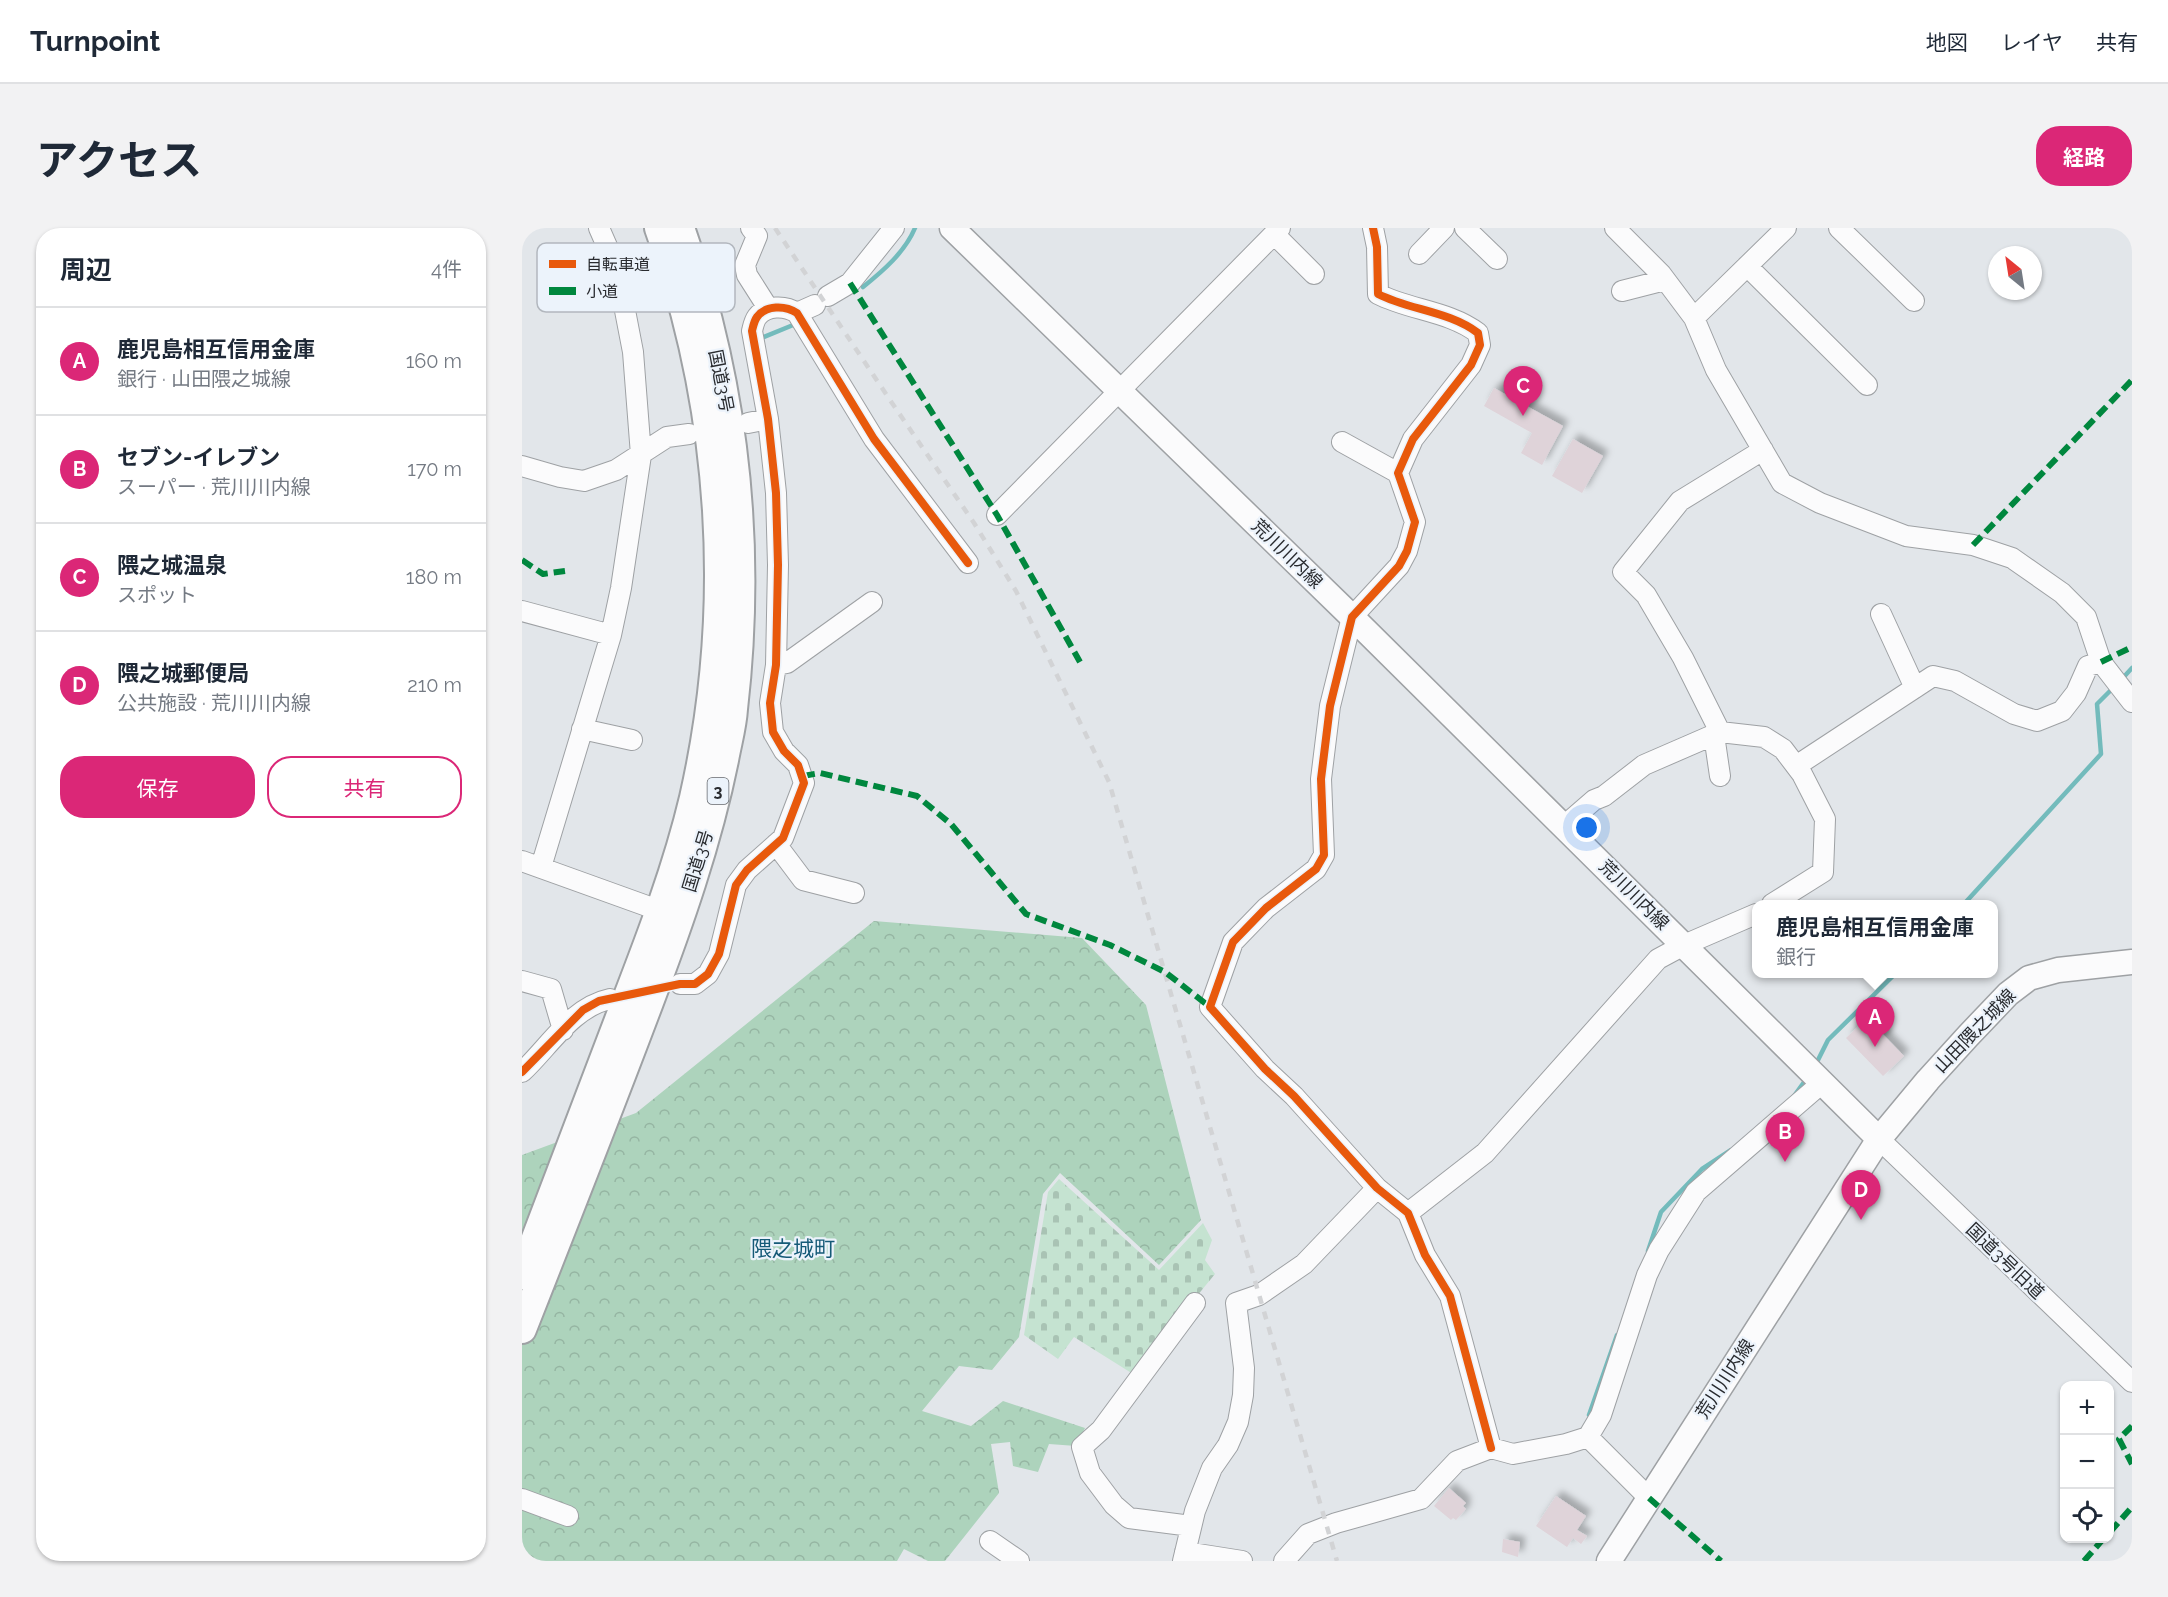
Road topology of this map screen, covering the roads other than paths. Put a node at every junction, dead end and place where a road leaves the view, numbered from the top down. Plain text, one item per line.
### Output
1 (599, 228) edge
2 (659, 228) edge
3 (680, 228) edge
4 (752, 228) edge
5 (894, 228) edge
6 (952, 228) edge
7 (1373, 228) edge
8 (1444, 228) edge
9 (1465, 228) edge
10 (1615, 228) edge
11 (1785, 228) edge
12 (1839, 228) edge
13 (1277, 231) edge
14 (606, 243) edge
15 (663, 243) edge
16 (685, 243) edge
17 (1419, 254) dead end
18 (1497, 259) dead end
19 (1747, 266) junction
20 (1314, 274) dead end
21 (1665, 280) junction
22 (1622, 291) dead end
23 (1914, 301) dead end
24 (768, 308) junction
25 (625, 312) edge
26 (684, 312) edge
27 (707, 312) edge
28 (796, 313) junction
29 (1694, 318) junction
30 (1867, 385) dead end
31 (1120, 392) junction
32 (768, 419) junction
33 (748, 423) dead end
34 (689, 434) dead end
35 (1342, 442) dead end
36 (1763, 450) junction
37 (641, 455) junction
38 (522, 466) edge
39 (1398, 473) junction
40 (997, 515) dead end
41 (968, 563) dead end
42 (872, 602) dead end
43 (522, 612) edge
44 (1881, 614) dead end
45 (1352, 617) junction
46 (611, 635) junction
47 (776, 664) junction
48 (2111, 675) junction
49 (1915, 688) junction
50 (2132, 702) edge
51 (582, 729) junction
52 (1717, 734) junction
53 (632, 740) dead end
54 (1796, 765) junction
55 (1720, 776) dead end
56 (1564, 826) junction
57 (776, 844) junction
58 (531, 864) edge
59 (854, 893) dead end
60 (1778, 900) edge
61 (670, 915) junction
62 (1752, 916) edge
63 (1684, 945) junction
64 (2132, 962) edge
65 (522, 981) edge
66 (680, 984) dead end
67 (610, 999) dead end
68 (563, 1030) junction
69 (522, 1072) edge
70 (1815, 1076) junction
71 (1879, 1139) junction
72 (1377, 1188) junction
73 (1408, 1213) junction
74 (522, 1275) edge
75 (1194, 1303) dead end
76 (522, 1329) edge
77 (2132, 1382) edge
78 (1588, 1437) junction
79 (1491, 1448) junction
80 (1649, 1498) junction
81 (522, 1499) edge
82 (568, 1516) dead end
83 (1191, 1526) junction
84 (990, 1541) dead end
85 (1186, 1558) edge
86 (1019, 1561) edge
87 (1242, 1561) edge
88 (1284, 1561) edge
89 (1609, 1561) edge

1 - 14 street
2 - 15 highway, 国道3号 / 3
3 - 16 highway, 国道3号 / 3
4 - 24 street
5 - 28 street
6 - 31 main road, 荒川川内線
7 - 39 street
8 - 17 street
9 - 18 street
10 - 21 street
11 - 19 street
12 - 23 street
13 - 20 street
13 - 31 street
19 - 29 street
19 - 30 street
21 - 22 street
21 - 29 street
24 - 28 street
24 - 32 street
25 - 37 street
26 - 61 highway, 国道3号 / 3
27 - 61 highway, 国道3号 / 3
28 - 41 street
29 - 36 street
31 - 40 street
31 - 45 main road, 荒川川内線
32 - 33 street
32 - 47 street
34 - 37 street
35 - 39 street
36 - 48 street
36 - 52 street
37 - 38 street
37 - 46 street
39 - 45 street
42 - 47 street
43 - 46 street
44 - 49 street
45 - 56 main road, 荒川川内線
45 - 72 street
46 - 51 street
47 - 57 street
48 - 49 street
48 - 50 street
49 - 54 street
51 - 53 street
51 - 58 street
52 - 54 street
52 - 55 street
52 - 56 street
54 - 60 street
56 - 63 main road, 荒川川内線
57 - 59 street
57 - 66 street
58 - 61 street
61 - 74 highway, 国道3号 / 3
61 - 76 highway, 国道3号 / 3
62 - 63 street
63 - 70 main road, 荒川川内線
63 - 73 street
64 - 71 main road, 山田隈之城線
65 - 68 street
67 - 68 street
68 - 69 street
70 - 71 main road, 荒川川内線
70 - 78 street
71 - 77 street, 国道3号旧道
71 - 80 main road, 荒川川内線
72 - 73 street
72 - 83 street
73 - 79 street
75 - 83 street
78 - 79 street
78 - 80 street
79 - 88 street
80 - 89 main road, 荒川川内線
81 - 82 street
83 - 85 street
84 - 86 street
85 - 87 street

